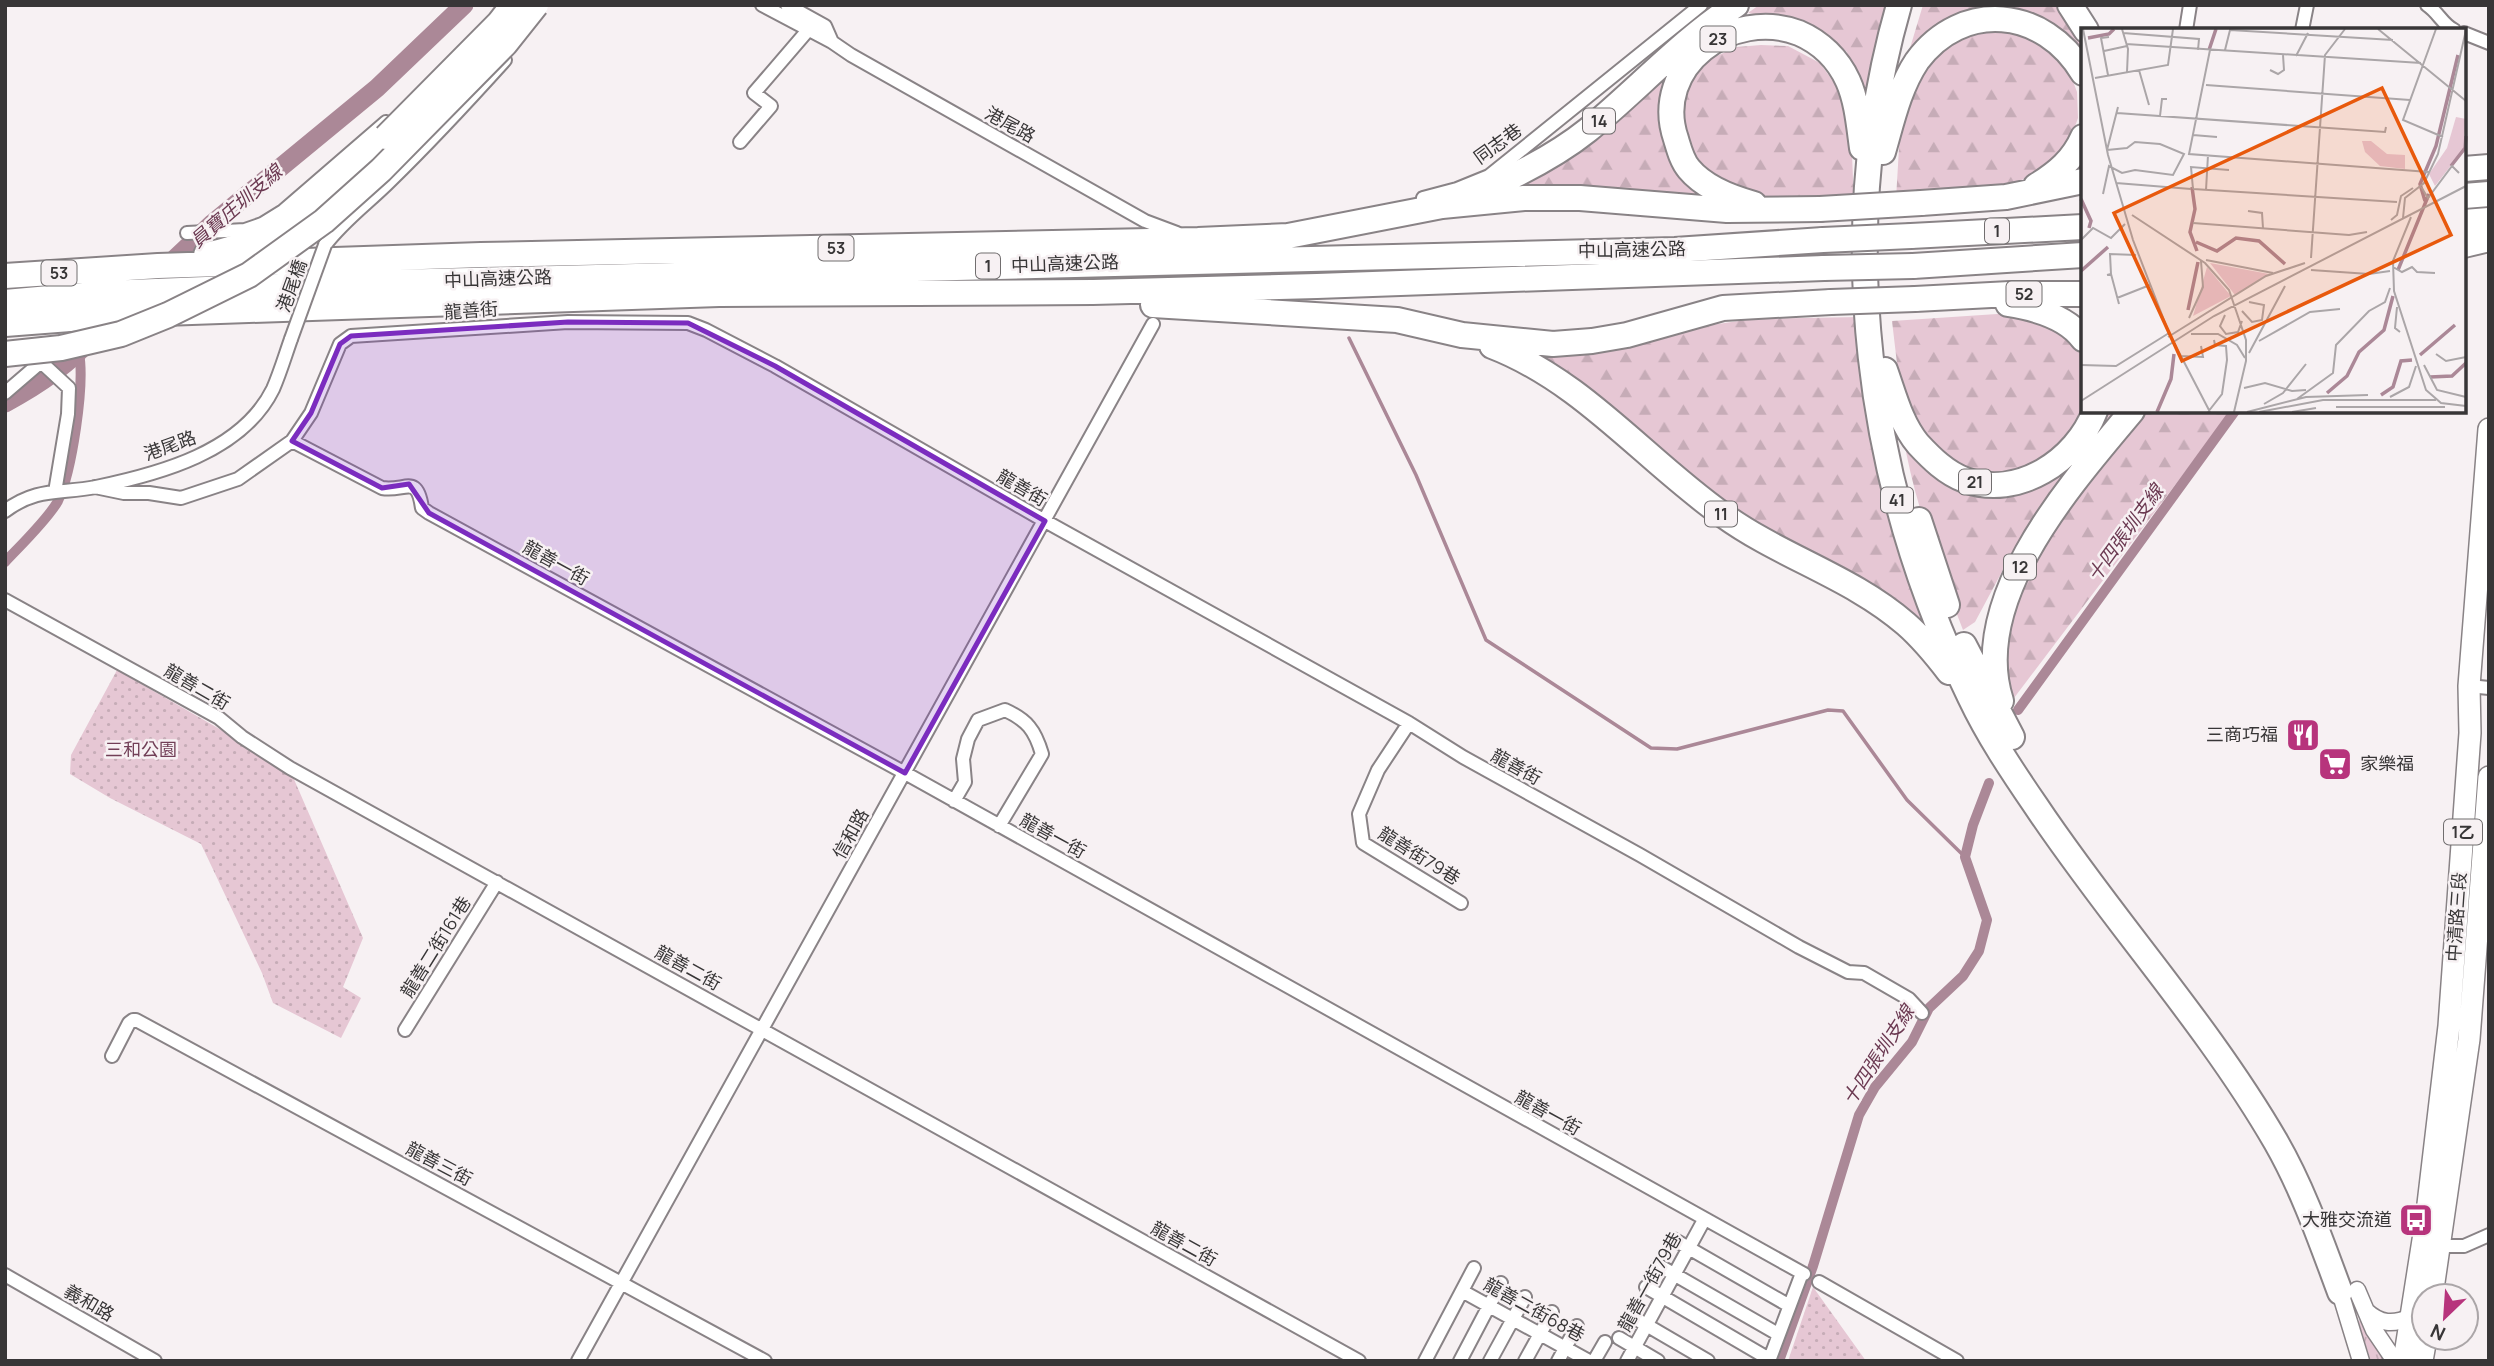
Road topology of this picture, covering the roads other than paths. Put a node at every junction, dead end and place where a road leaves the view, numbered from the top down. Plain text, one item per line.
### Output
1 (513, 5) edge
2 (547, 5) edge
3 (761, 5) edge
4 (786, 5) edge
5 (1701, 5) edge
6 (1736, 5) edge
7 (1899, 5) edge
8 (1915, 5) edge
9 (2070, 5) edge
10 (2190, 5) edge
11 (2307, 5) edge
12 (2427, 5) edge
13 (537, 11) edge
14 (2085, 28) edge
15 (2186, 28) edge
16 (2302, 28) edge
17 (2450, 28) edge
18 (810, 29) junction
19 (2466, 34) edge
20 (832, 42) junction
21 (2489, 43) edge
22 (2081, 70) edge
23 (2081, 141) edge
24 (740, 142) dead end
25 (1883, 152) junction
26 (1866, 176) junction
27 (2081, 181) edge
28 (2006, 197) junction
29 (1442, 206) junction
30 (1778, 210) junction
31 (2081, 227) edge
32 (1234, 232) joint
33 (187, 233) dead end
34 (241, 238) junction
35 (2081, 255) edge
36 (156, 273) junction
37 (5, 276) edge
38 (109, 282) junction
39 (858, 293) junction
40 (2081, 294) edge
41 (1966, 297) junction
42 (5, 302) edge
43 (5, 324) edge
44 (1153, 324) dead end
45 (1462, 335) junction
46 (2081, 337) edge
47 (291, 339) joint
48 (5, 354) edge
49 (1885, 370) junction
50 (5, 393) edge
51 (2094, 413) edge
52 (2130, 413) edge
53 (2489, 429) edge
54 (292, 441) junction
55 (2074, 483) junction
56 (95, 487) junction
57 (59, 491) junction
58 (5, 511) edge
59 (1045, 521) junction
60 (5, 600) edge
61 (1954, 644) junction
62 (2479, 687) edge
63 (1972, 701) junction
64 (1409, 723) junction
65 (2019, 751) junction
66 (905, 773) junction
67 (2489, 777) edge
68 (954, 801) junction
69 (999, 826) junction
70 (497, 882) junction
71 (1461, 903) dead end
72 (2482, 971) edge
73 (1922, 1013) dead end
74 (405, 1030) dead end
75 (762, 1030) junction
76 (112, 1056) dead end
77 (2451, 1092) junction
78 (1704, 1220) junction
79 (2489, 1235) edge
80 (1673, 1239) dead end
81 (2440, 1246) junction
82 (1689, 1248) junction
83 (1658, 1265) dead end
84 (1474, 1268) dead end
85 (1674, 1274) junction
86 (5, 1275) edge
87 (622, 1282) junction
88 (1819, 1282) dead end
89 (2417, 1282) edge
90 (2434, 1282) edge
91 (1501, 1283) dead end
92 (1646, 1287) dead end
93 (1462, 1291) junction
94 (1525, 1297) dead end
95 (1662, 1297) junction
96 (2354, 1297) junction
97 (1489, 1306) junction
98 (1788, 1306) junction
99 (1552, 1312) dead end
100 (1630, 1316) dead end
101 (2410, 1318) edge
102 (1513, 1319) junction
103 (2410, 1323) edge
104 (1646, 1325) junction
105 (1577, 1326) dead end
106 (1540, 1334) junction
107 (1778, 1334) junction
108 (1619, 1338) dead end
109 (1605, 1342) dead end
110 (1565, 1348) junction
111 (1634, 1348) junction
112 (2361, 1359) edge
113 (1769, 1360) edge
114 (155, 1361) edge
115 (578, 1361) edge
116 (765, 1361) edge
117 (1359, 1361) edge
118 (1425, 1361) edge
119 (1460, 1361) edge
120 (1490, 1361) edge
121 (1525, 1361) edge
122 (1558, 1361) edge
123 (1589, 1361) edge
124 (1594, 1361) edge
125 (1627, 1361) edge
126 (1657, 1361) edge
127 (1708, 1361) edge
128 (1956, 1361) edge
129 (2395, 1361) edge
130 (2404, 1361) edge

1 - 34 highway, bridge
2 - 13 street
3 - 18 street
4 - 20 street, 港尾路
5 - 32 street, 同志巷
6 - 29 highway, 14
7 - 26 highway
8 - 25 highway
9 - 14 highway
10 - 15 street
11 - 16 street
12 - 17 street
13 - 34 street
13 - 47 street, 港尾橋, bridge
13 - 48 highway, bridge
18 - 20 street
18 - 24 street
19 - 21 street
20 - 32 street, 港尾路
22 - 25 highway
23 - 28 highway
25 - 49 highway
26 - 30 highway, 23
26 - 61 highway, 41
27 - 28 highway
28 - 30 highway, bridge
29 - 30 highway
29 - 36 highway, 53
31 - 36 highway, 中山高速公路 / 1, bridge
33 - 34 street
34 - 36 highway
35 - 39 highway, 中山高速公路 / 1, bridge
36 - 38 highway, 中山高速公路 / 1
37 - 38 highway, 53
38 - 42 highway, 中山高速公路 / 1
39 - 43 highway, 中山高速公路 / 1
39 - 45 highway
40 - 41 highway, 52
41 - 45 highway, bridge
41 - 46 highway
44 - 59 street, 信和路
45 - 63 highway, 11
47 - 56 street, 港尾路
49 - 51 highway, 21
49 - 61 highway
50 - 57 street
52 - 55 highway, 12
53 - 62 main road, 中清路三段 / 1乙
54 - 56 street, 龍善街
54 - 59 street, 龍善街
54 - 66 street, 龍善一街
55 - 61 highway
55 - 65 highway, 12
56 - 57 street, 港尾路
57 - 58 street, 港尾路
59 - 64 street, 龍善街
59 - 66 street, 信和路
60 - 70 street, 龍善二街
61 - 63 highway
61 - 65 highway
62 - 77 main road, 中清路三段 / 1乙
63 - 96 highway
64 - 71 street, 龍善街79巷
64 - 73 street, 龍善街
65 - 96 highway
66 - 68 street, 龍善一街
66 - 75 street, 信和路
67 - 72 main road, 中清路三段 / 1乙
68 - 69 street, 龍善一街
68 - 69 street
69 - 78 street, 龍善一街
70 - 74 street, 龍善二街161巷
70 - 75 street, 龍善二街
72 - 77 main road, 中清路三段 / 1乙
75 - 87 street, 信和路
75 - 117 street, 龍善二街
76 - 87 street, 龍善三街
77 - 81 main road, 中清路三段 / 1乙
77 - 89 main road, 中清路三段 / 1乙
78 - 82 street, 龍善一街79巷
78 - 98 street, 龍善一街
79 - 81 street
80 - 82 street
81 - 90 main road, 中清路三段 / 1乙
82 - 85 street, 龍善一街79巷
82 - 98 street
83 - 85 street
84 - 93 street
85 - 95 street, 龍善一街79巷
85 - 107 street
86 - 114 street, 義和路
87 - 115 street, 信和路
87 - 116 street, 龍善三街
88 - 128 street
91 - 97 street
92 - 95 street
93 - 97 street, 龍善二街68巷
93 - 118 street
94 - 102 street
95 - 104 street, 龍善一街79巷
95 - 113 street
96 - 101 street
96 - 112 street
96 - 129 street
97 - 102 street, 龍善二街68巷
97 - 119 street
98 - 107 street
99 - 106 street
100 - 104 street
102 - 106 street, 龍善二街68巷
102 - 120 street
103 - 130 main road, 中清路三段 / 1乙
104 - 111 street, 龍善一街79巷
104 - 127 street
105 - 110 street
106 - 110 street, 龍善二街68巷
106 - 121 street
107 - 113 street
108 - 111 street
109 - 124 street
110 - 122 street
110 - 123 street, 龍善二街68巷
111 - 125 street, 龍善一街79巷
111 - 126 street

